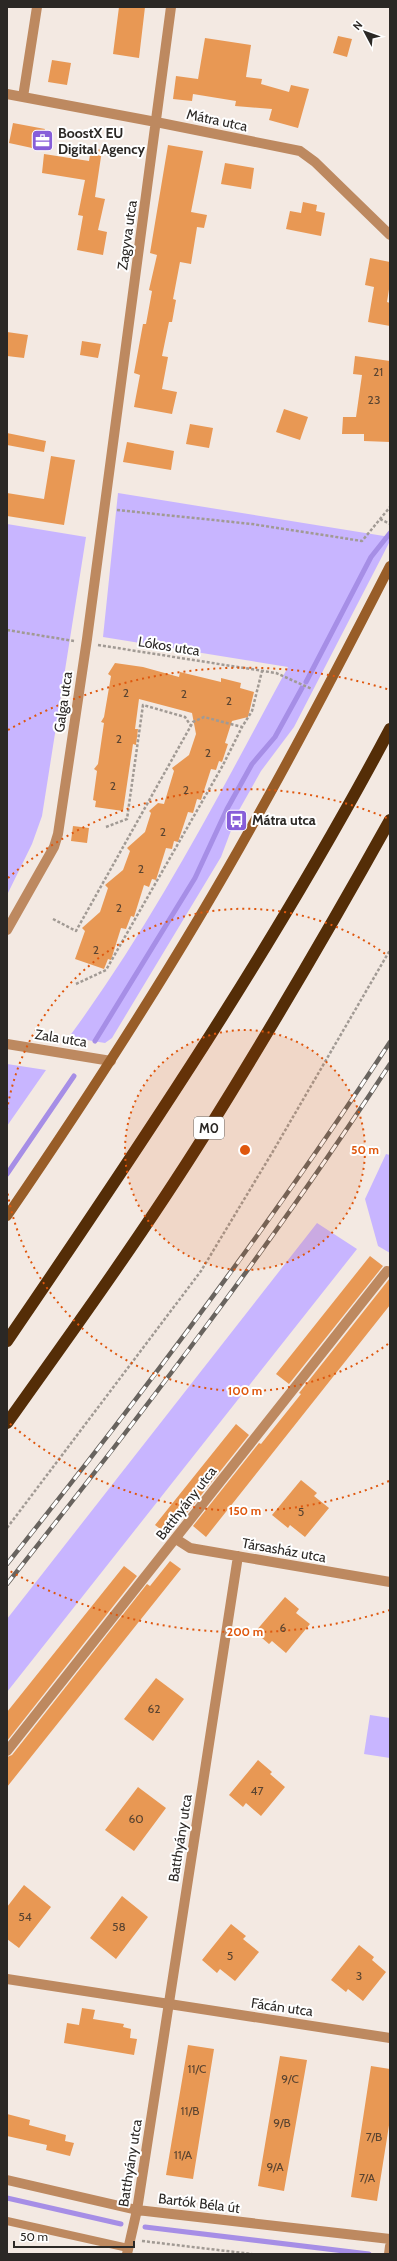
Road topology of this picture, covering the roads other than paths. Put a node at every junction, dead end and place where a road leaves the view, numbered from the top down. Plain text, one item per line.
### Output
1 (37, 7) edge
2 (171, 7) edge
3 (7, 94) edge
4 (23, 97) junction
5 (156, 122) junction
6 (390, 235) edge
7 (110, 466) joint
8 (390, 566) edge
9 (390, 729) edge
10 (390, 820) edge
11 (7, 930) edge
12 (7, 1044) edge
13 (111, 1061) junction
14 (7, 1216) edge
15 (387, 1271) dead end
16 (7, 1341) edge
17 (7, 1423) edge
18 (176, 1539) junction
19 (238, 1556) junction
20 (390, 1582) edge
21 (7, 1751) edge
22 (7, 1979) edge
23 (169, 2005) junction
24 (390, 2038) edge
25 (7, 2180) edge
26 (137, 2210) junction
27 (7, 2221) edge
28 (390, 2239) edge
29 (390, 2246) edge
30 (127, 2251) edge
31 (389, 2254) edge

1 - 4 street
2 - 5 street, Zagyva utca
3 - 4 street, Mátra utca
4 - 5 street, Mátra utca
5 - 6 street, Mátra utca
5 - 7 street, Zagyva utca
7 - 11 street, Galga utca
8 - 13 street
9 - 16 highway
10 - 17 highway, M0
12 - 13 street, Zala utca
13 - 14 street
15 - 18 street, Batthyány utca
18 - 19 street, Társasház utca
18 - 21 street, Batthyány utca
19 - 20 street, Társasház utca
19 - 23 street, Batthyány utca
22 - 23 street
23 - 24 street, Fácán utca
23 - 26 street, Batthyány utca
25 - 26 street, Bartók Béla út
26 - 28 street, Bartók Béla út
26 - 30 street, Batthyány utca
27 - 30 lane
29 - 31 street

